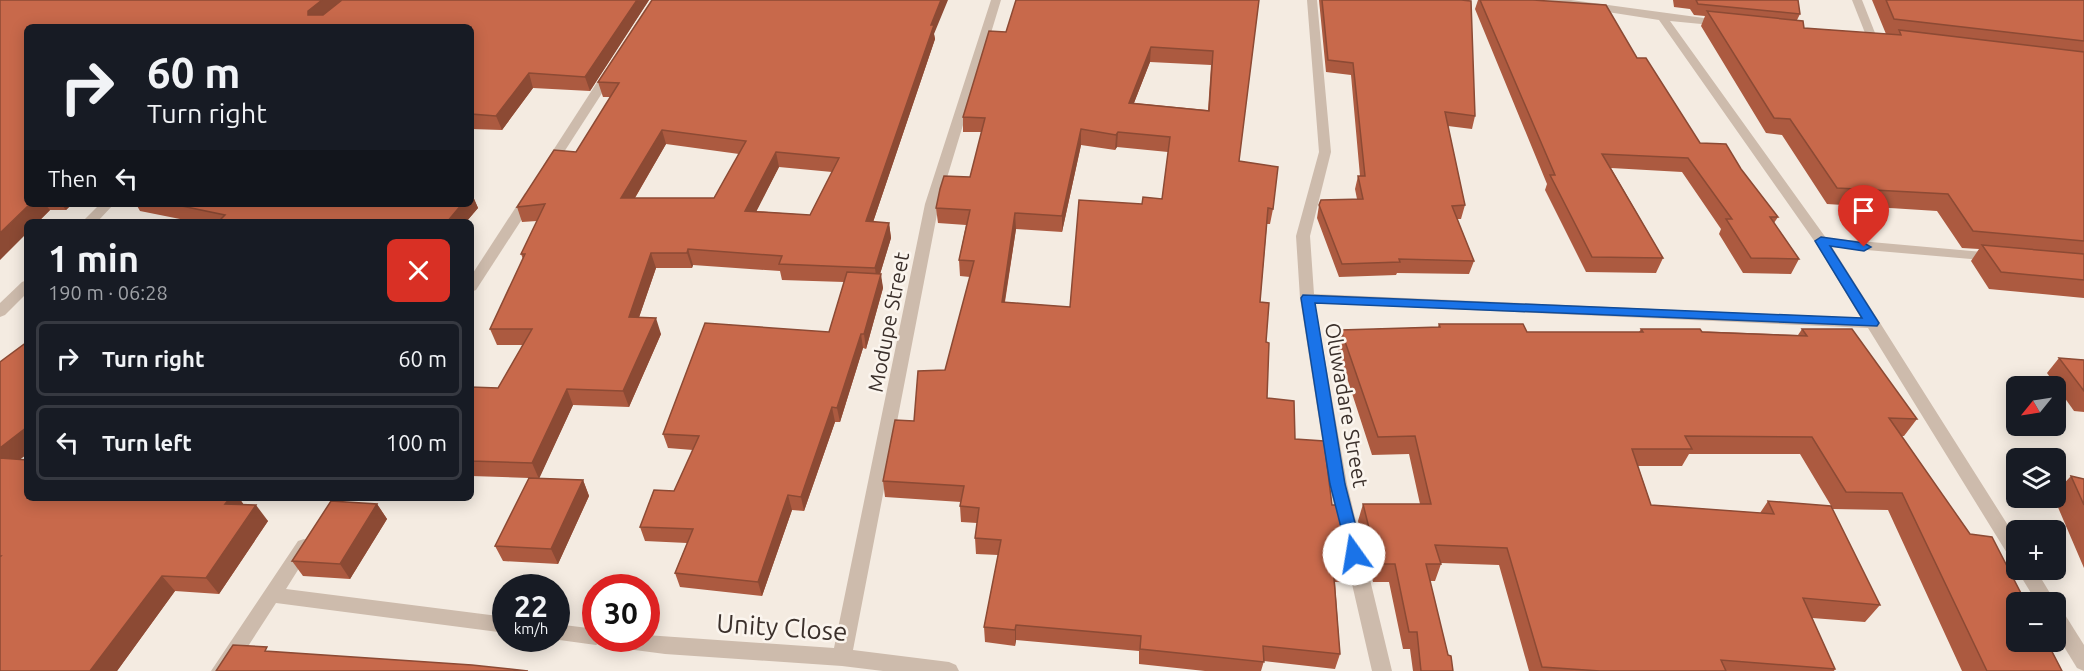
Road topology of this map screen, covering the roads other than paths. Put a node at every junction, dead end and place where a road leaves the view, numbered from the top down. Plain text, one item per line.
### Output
1 (996, 0) edge
2 (1312, 0) edge
3 (1550, 0) edge
4 (1857, 0) edge
5 (1662, 17) junction
6 (1732, 24) edge
7 (1872, 38) edge
8 (618, 59) edge
9 (104, 207) edge
10 (92, 219) edge
11 (1821, 241) junction
12 (2005, 258) edge
13 (474, 282) edge
14 (24, 288) edge
15 (1308, 298) junction
16 (0, 312) edge
17 (1872, 323) junction
18 (316, 527) edge
19 (2006, 537) edge
20 (272, 595) junction
21 (492, 623) edge
22 (2066, 633) edge
23 (660, 645) edge
24 (842, 657) junction
25 (2084, 662) edge
26 (221, 671) edge
27 (949, 671) edge
28 (1382, 671) edge

1 - 24 street, Modupe Street
2 - 15 street, Oluwadare Street
3 - 5 street
4 - 7 street
5 - 6 street
5 - 11 street
8 - 13 street
9 - 10 street
11 - 12 street
11 - 17 street
14 - 16 street
15 - 17 street
15 - 28 street, Oluwadare Street
17 - 19 street
18 - 20 street
20 - 21 street
20 - 26 street
22 - 25 street
23 - 24 street, Unity Close
24 - 27 street, Unity Close

